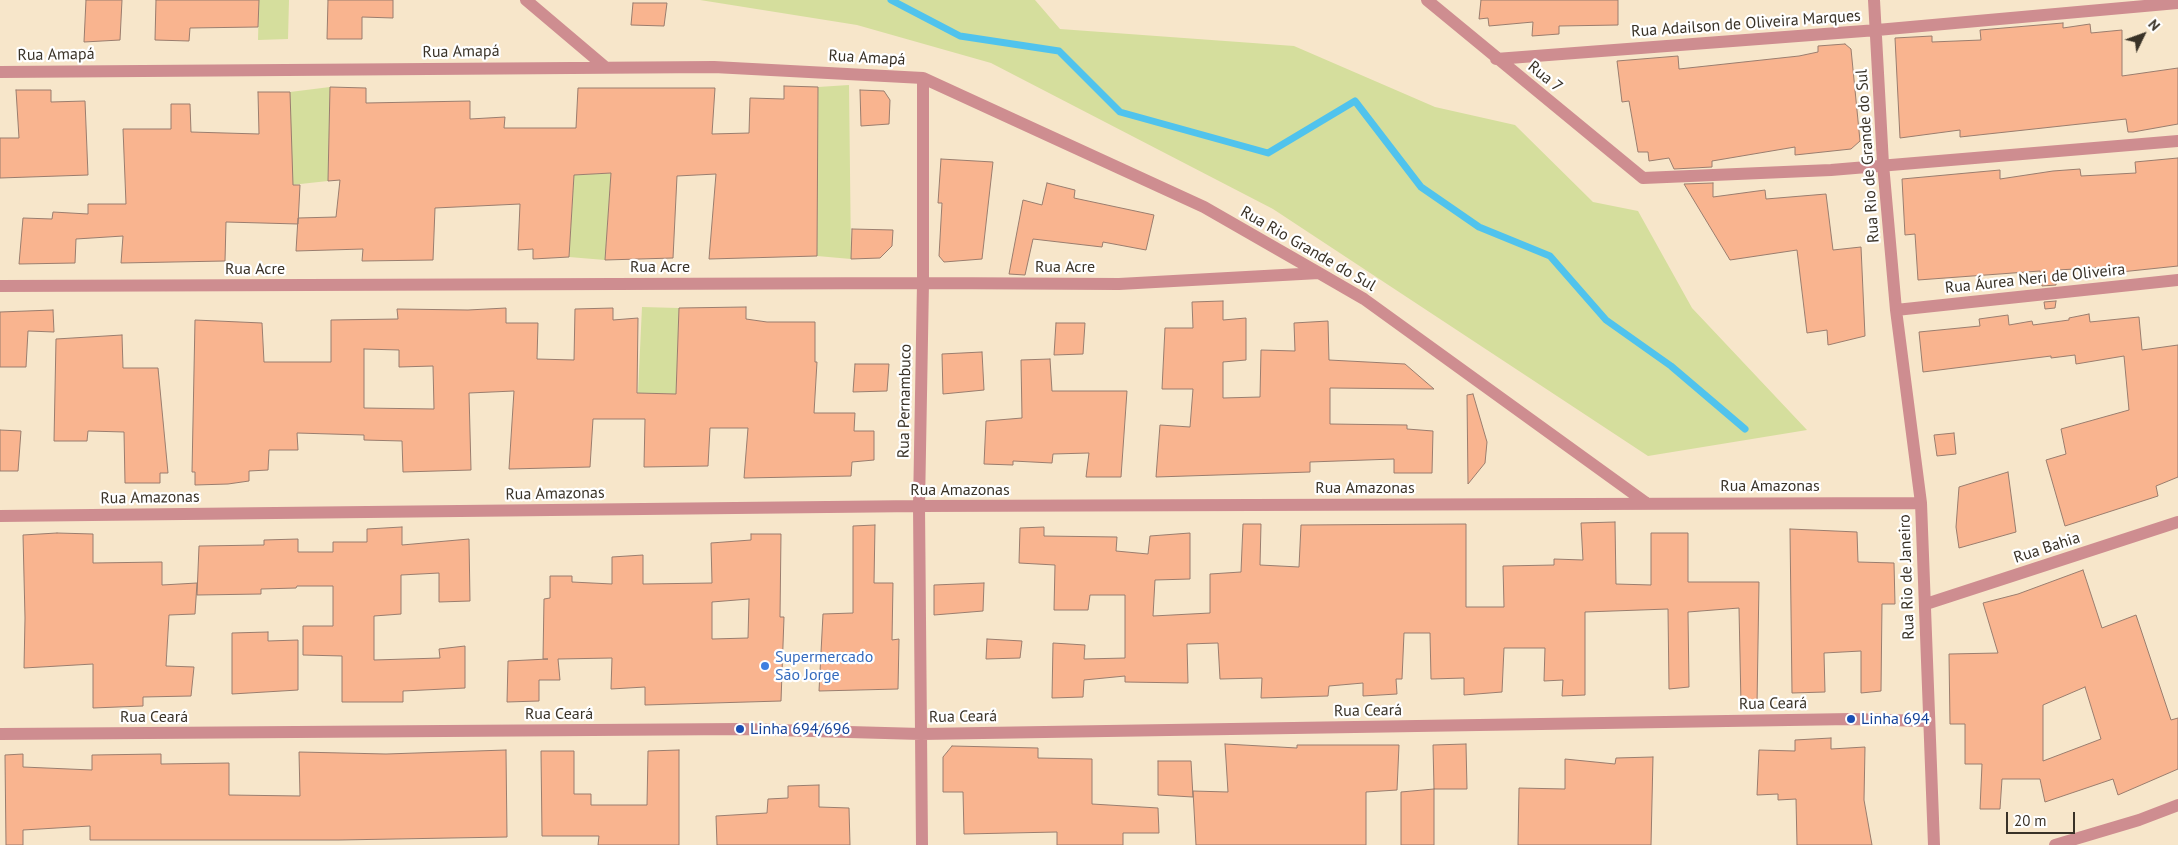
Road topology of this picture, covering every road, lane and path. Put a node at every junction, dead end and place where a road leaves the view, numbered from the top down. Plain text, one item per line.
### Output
1 (526, 0) edge
2 (1427, 0) edge
3 (1874, 0) edge
4 (2178, 3) edge
5 (1876, 30) junction
6 (1496, 59) junction
7 (604, 66) junction
8 (0, 72) edge
9 (923, 78) junction
10 (2178, 141) edge
11 (1884, 164) junction
12 (1319, 273) junction
13 (2178, 280) edge
14 (923, 283) junction
15 (0, 286) edge
16 (1896, 310) junction
17 (1645, 502) junction
18 (1920, 503) junction
19 (919, 506) junction
20 (0, 516) edge
21 (2178, 522) edge
22 (1926, 604) junction
23 (1927, 721) junction
24 (0, 734) edge
25 (921, 734) junction
26 (2178, 805) edge
27 (922, 845) edge
28 (1934, 845) edge
29 (2055, 845) edge

1 - 7 street
2 - 6 street, Rua 7
3 - 5 street, Rua Rio de Grande do Sul
4 - 5 street, Rua Adailson de Oliveira Marques
5 - 6 street, Rua Adailson de Oliveira Marques
5 - 11 street, Rua Rio de Grande do Sul
6 - 11 street, Rua 7
7 - 8 street, Rua Amapá
7 - 9 street, Rua Amapá
9 - 12 street, Rua Rio Grande do Sul
9 - 14 street, Rua Pernambuco
10 - 11 street
11 - 16 street, Rua Rio de Grande do Sul
12 - 14 street, Rua Acre
12 - 17 street, Rua Rio Grande do Sul
13 - 16 street, Rua Áurea Neri de Oliveira
14 - 15 street, Rua Acre
14 - 19 street, Rua Pernambuco
16 - 18 street, Rua Rio de Janeiro
17 - 18 street, Rua Amazonas
17 - 19 street, Rua Amazonas
18 - 22 street, Rua Rio de Janeiro
19 - 20 street, Rua Amazonas
19 - 25 street, Rua Pernambuco
21 - 22 street, Rua Bahia
22 - 23 street, Rua Rio de Janeiro
23 - 25 street, Rua Ceará
23 - 28 street, Rua Rio de Janeiro
24 - 25 street, Rua Ceará
25 - 27 street, Rua Pernambuco
26 - 29 street

